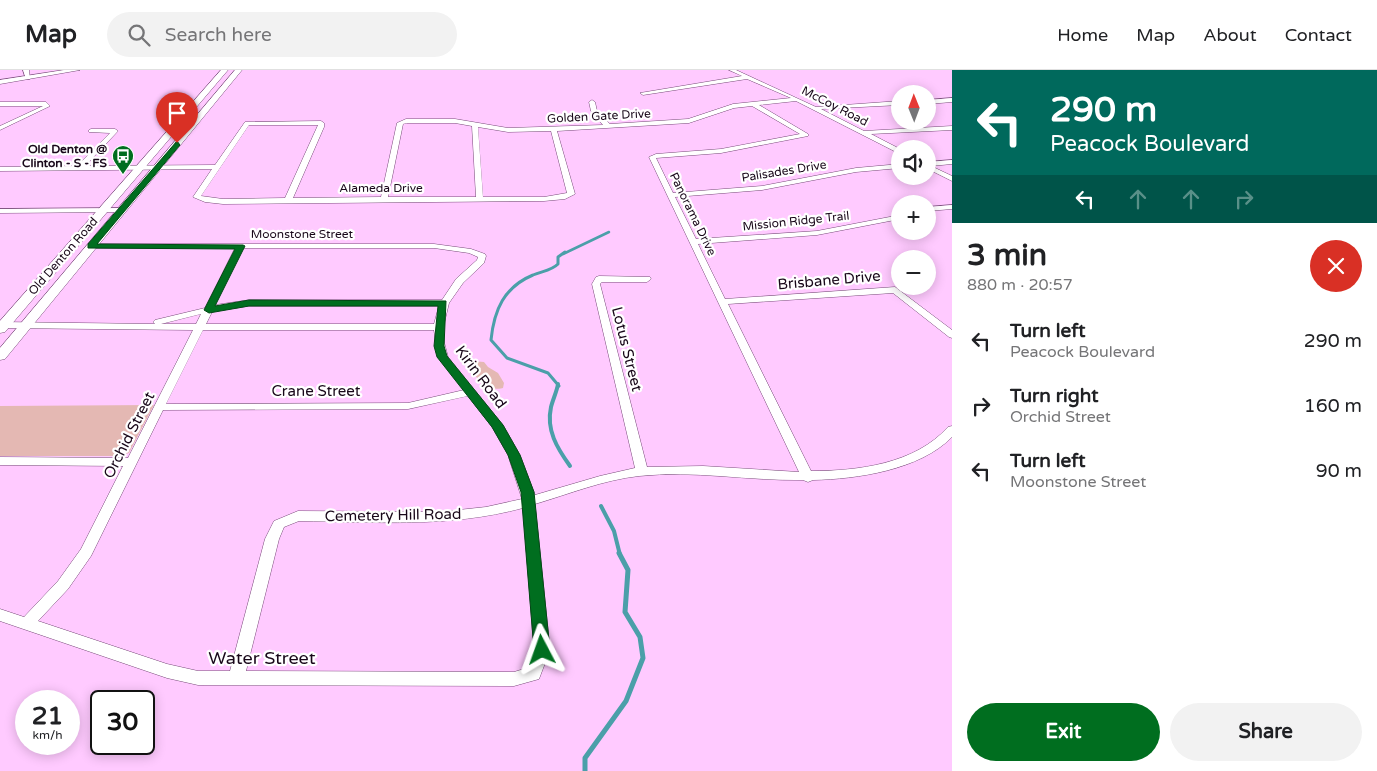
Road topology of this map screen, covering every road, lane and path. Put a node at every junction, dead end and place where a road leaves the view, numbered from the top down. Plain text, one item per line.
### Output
1 (58, 70) edge
2 (77, 70) edge
3 (224, 70) edge
4 (239, 70) edge
5 (732, 70) edge
6 (27, 74) edge
7 (748, 77) junction
8 (0, 80) edge
9 (643, 93) dead end
10 (204, 94) junction
11 (219, 94) junction
12 (798, 99) junction
13 (952, 100) edge
14 (56, 101) dead end
15 (936, 101) edge
16 (592, 102) dead end
17 (0, 104) edge
18 (46, 104) junction
19 (753, 104) junction
20 (891, 104) edge
21 (815, 108) junction
22 (476, 124) junction
23 (608, 126) junction
24 (0, 128) edge
25 (952, 128) edge
26 (554, 130) junction
27 (91, 131) dead end
28 (863, 133) junction
29 (891, 147) edge
30 (952, 162) edge
31 (936, 164) edge
32 (891, 167) edge
33 (78, 168) junction
34 (140, 168) junction
35 (157, 168) junction
36 (216, 168) junction
37 (0, 169) edge
38 (936, 170) edge
39 (952, 179) edge
40 (670, 195) junction
41 (384, 199) junction
42 (480, 199) junction
43 (288, 200) junction
44 (952, 207) edge
45 (936, 208) edge
46 (0, 210) edge
47 (102, 210) junction
48 (121, 210) junction
49 (891, 219) edge
50 (693, 242) junction
51 (91, 246) junction
52 (240, 246) junction
53 (482, 256) joint
54 (647, 279) dead end
55 (722, 302) junction
56 (443, 303) junction
57 (209, 310) junction
58 (26, 324) junction
59 (1, 326) edge
60 (137, 326) junction
61 (200, 327) junction
62 (439, 327) junction
63 (952, 336) edge
64 (0, 356) edge
65 (471, 392) junction
66 (160, 407) junction
67 (952, 430) edge
68 (0, 461) edge
69 (132, 462) junction
70 (642, 472) junction
71 (808, 478) junction
72 (530, 500) junction
73 (0, 616) edge
74 (26, 624) junction
75 (533, 674) joint
76 (236, 678) junction

1 - 6 main road
2 - 6 main road
3 - 10 main road, Old Denton Road
4 - 11 main road, Old Denton Road
5 - 7 street, McCoy Road
6 - 8 main road
7 - 9 street
7 - 12 street, McCoy Road
10 - 11 main road
10 - 34 main road, Old Denton Road
11 - 35 main road, Old Denton Road
12 - 19 street, Golden Gate Drive
12 - 21 street, McCoy Road
13 - 15 street
14 - 18 street
16 - 23 street
17 - 18 street
18 - 24 street
19 - 23 street, Golden Gate Drive
19 - 40 street, Panorama Drive
20 - 21 street
21 - 28 street, McCoy Road
22 - 26 street, Golden Gate Drive
22 - 41 street, Golden Gate Drive
22 - 42 street
23 - 26 street, Golden Gate Drive
25 - 28 street
26 - 42 street, Alameda Drive
27 - 33 street
28 - 29 street, McCoy Road
30 - 31 street
32 - 40 street, Palisades Drive
33 - 34 street
33 - 37 street
34 - 35 street
34 - 47 main road, Old Denton Road
35 - 36 street
35 - 48 main road, Old Denton Road
36 - 43 street, Alameda Drive
36 - 43 street
38 - 39 street
40 - 50 street, Panorama Drive
41 - 42 street, Alameda Drive
41 - 43 street, Alameda Drive
44 - 45 street
46 - 47 street
47 - 48 street
47 - 59 main road, Old Denton Road
48 - 51 main road, Old Denton Road
49 - 50 street, Mission Ridge Trail
50 - 55 street, Panorama Drive
51 - 52 street, Moonstone Street
51 - 58 main road, Old Denton Road
52 - 53 street, Moonstone Street
52 - 57 street, Orchid Street
53 - 56 street, Kirin Road
54 - 70 street, Lotus Street
55 - 63 street, Brisbane Drive
55 - 71 street, Panorama Drive
56 - 57 street
56 - 62 street, Kirin Road
57 - 60 street
57 - 61 street, Orchid Street
58 - 59 street
58 - 60 street
58 - 64 main road, Old Denton Road
60 - 61 street
61 - 62 street
61 - 66 street, Orchid Street
62 - 65 street, Kirin Road
65 - 66 street, Crane Street
65 - 72 street, Kirin Road
66 - 69 street, Orchid Street
67 - 71 street, Cemetery Hill Road
68 - 69 street
69 - 74 street, Orchid Street
70 - 71 street, Cemetery Hill Road
70 - 72 street, Cemetery Hill Road
72 - 75 street, Kirin Road
72 - 76 street, Cemetery Hill Road
73 - 74 street, Water Street
74 - 76 street, Water Street
75 - 76 street, Water Street

